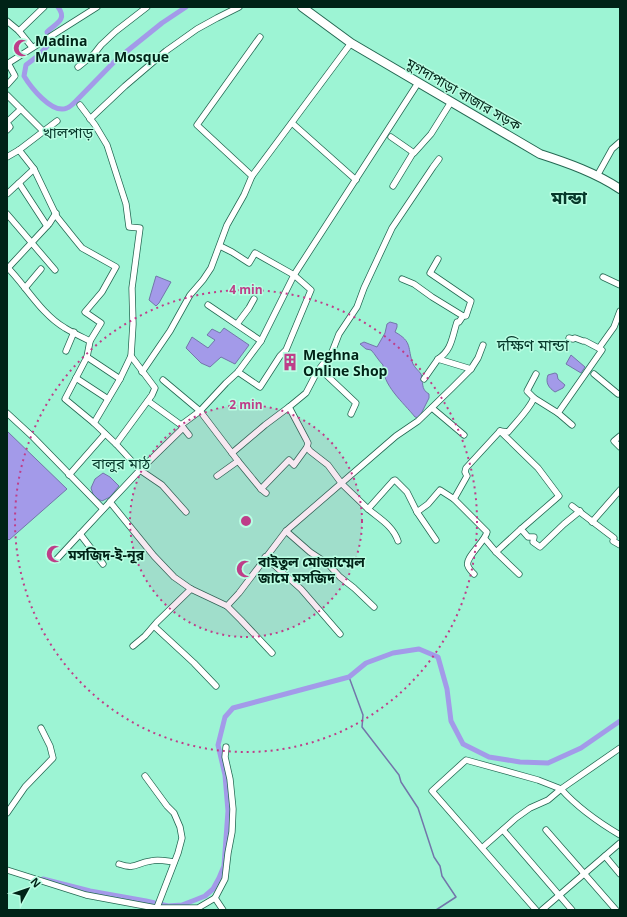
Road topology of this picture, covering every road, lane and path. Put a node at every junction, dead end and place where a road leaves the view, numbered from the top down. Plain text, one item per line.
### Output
1 (44, 7) edge
2 (97, 7) edge
3 (147, 7) edge
4 (239, 7) edge
5 (302, 7) edge
6 (7, 21) edge
7 (19, 31) junction
8 (260, 36) dead end
9 (351, 43) junction
10 (32, 47) junction
11 (8, 64) edge
12 (78, 67) dead end
13 (418, 83) junction
14 (7, 85) edge
15 (7, 95) edge
16 (451, 102) junction
17 (80, 105) dead end
18 (21, 109) junction
19 (90, 119) junction
20 (57, 121) dead end
21 (7, 123) edge
22 (292, 123) junction
23 (7, 130) edge
24 (43, 131) junction
25 (391, 138) dead end
26 (620, 142) edge
27 (18, 150) junction
28 (414, 153) junction
29 (7, 157) edge
30 (439, 159) dead end
31 (34, 169) junction
32 (252, 176) junction
33 (597, 176) junction
34 (356, 180) junction
35 (19, 183) junction
36 (392, 186) dead end
37 (620, 190) edge
38 (7, 194) edge
39 (7, 214) edge
40 (56, 214) junction
41 (47, 226) junction
42 (32, 243) junction
43 (220, 246) junction
44 (438, 259) dead end
45 (8, 267) edge
46 (41, 269) dead end
47 (55, 270) dead end
48 (294, 276) junction
49 (603, 276) dead end
50 (402, 279) dead end
51 (620, 285) edge
52 (25, 288) junction
53 (254, 299) dead end
54 (208, 305) dead end
55 (620, 311) edge
56 (463, 316) junction
57 (237, 324) junction
58 (74, 332) junction
59 (569, 338) dead end
60 (90, 341) junction
61 (261, 341) junction
62 (483, 345) dead end
63 (599, 348) junction
64 (66, 352) dead end
65 (131, 356) junction
66 (87, 357) junction
67 (438, 359) junction
68 (320, 369) junction
69 (471, 369) junction
70 (142, 372) junction
71 (238, 372) junction
72 (536, 374) dead end
73 (594, 374) dead end
74 (76, 378) junction
75 (120, 378) junction
76 (424, 379) dead end
77 (163, 380) dead end
78 (619, 394) edge
79 (534, 398) junction
80 (108, 399) junction
81 (148, 401) junction
82 (289, 407) junction
83 (432, 408) junction
84 (200, 411) junction
85 (7, 413) edge
86 (558, 413) junction
87 (351, 414) dead end
88 (94, 423) junction
89 (572, 425) dead end
90 (182, 426) junction
91 (500, 432) junction
92 (105, 434) junction
93 (189, 435) dead end
94 (464, 435) dead end
95 (620, 436) edge
96 (116, 444) junction
97 (307, 447) junction
98 (620, 447) edge
99 (232, 453) junction
100 (238, 462) junction
101 (140, 470) junction
102 (70, 475) junction
103 (217, 476) dead end
104 (342, 484) junction
105 (261, 489) junction
106 (620, 490) edge
107 (266, 493) dead end
108 (454, 499) junction
109 (110, 502) junction
110 (572, 506) dead end
111 (103, 509) junction
112 (368, 509) junction
113 (580, 511) junction
114 (186, 512) dead end
115 (417, 512) junction
116 (592, 522) junction
117 (521, 529) junction
118 (286, 531) junction
119 (80, 534) junction
120 (485, 539) junction
121 (436, 540) dead end
122 (398, 541) dead end
123 (620, 545) edge
124 (496, 552) junction
125 (265, 557) junction
126 (56, 560) dead end
127 (103, 564) dead end
128 (474, 574) dead end
129 (519, 574) dead end
130 (191, 589) junction
131 (227, 606) junction
132 (374, 607) dead end
133 (155, 627) junction
134 (340, 634) dead end
135 (133, 646) dead end
136 (272, 653) dead end
137 (216, 686) dead end
138 (41, 728) dead end
139 (226, 747) dead end
140 (620, 748) edge
141 (145, 776) dead end
142 (561, 790) junction
143 (7, 813) edge
144 (503, 830) junction
145 (546, 830) dead end
146 (620, 835) edge
147 (620, 843) edge
148 (482, 848) junction
149 (605, 856) junction
150 (174, 862) junction
151 (119, 864) dead end
152 (7, 870) edge
153 (584, 874) junction
154 (620, 874) edge
155 (559, 895) junction
156 (215, 898) junction
157 (156, 908) edge
158 (223, 910) edge
159 (536, 910) edge
160 (542, 910) edge
161 (572, 910) edge
162 (616, 910) edge

1 - 7 street
2 - 10 street
3 - 12 street
4 - 19 street
5 - 9 street, মুগদাপাড়া বাজার সড়ক
6 - 7 street
7 - 10 street
8 - 32 street
9 - 13 street, মুগদাপাড়া বাজার সড়ক
9 - 22 street
10 - 11 street
11 - 14 street
13 - 16 street, মুগদাপাড়া বাজার সড়ক
13 - 34 street
15 - 18 street
16 - 28 street
16 - 33 street, মুগদাপাড়া বাজার সড়ক
17 - 19 street
18 - 21 street
18 - 24 street
19 - 65 street
20 - 24 street
21 - 23 street
22 - 32 street
22 - 34 street
24 - 27 street
25 - 28 street
26 - 33 street
27 - 29 street
27 - 31 street
28 - 36 street
30 - 68 street
31 - 35 street
31 - 40 street
32 - 43 street
33 - 37 street, মুগদাপাড়া বাজার সড়ক
34 - 48 street
35 - 38 street
35 - 41 street
39 - 42 street
40 - 41 street
40 - 60 street
41 - 42 street
42 - 45 street
42 - 47 street
43 - 48 street
43 - 70 street
44 - 56 street
45 - 52 street
46 - 52 street
48 - 61 street
48 - 71 street
49 - 51 street
50 - 56 street
52 - 58 street
53 - 57 street
54 - 57 street
55 - 63 street
56 - 67 street
57 - 61 street
58 - 60 street
58 - 64 street
59 - 63 street
60 - 66 street
61 - 71 street
62 - 69 street
63 - 86 street
65 - 70 street
65 - 75 street
66 - 74 street
66 - 75 street
67 - 69 street
67 - 76 street
68 - 82 street
68 - 87 street
69 - 83 street
70 - 81 street
71 - 84 street
72 - 79 street
73 - 78 street
74 - 80 street
74 - 88 street
75 - 80 street
77 - 84 street
79 - 86 street
79 - 91 street
80 - 88 street
81 - 90 street
81 - 96 street
82 - 97 street
82 - 99 street
83 - 94 street
83 - 104 street
84 - 90 street
84 - 99 street
85 - 102 street
86 - 89 street
88 - 92 street
90 - 93 street
90 - 101 street
91 - 108 street
91 - 117 street
92 - 96 street
92 - 102 street
95 - 98 street
96 - 101 street
97 - 104 street
97 - 105 street
99 - 100 street
100 - 103 street
100 - 105 street
101 - 109 street
101 - 114 street
102 - 111 street
104 - 112 street
104 - 118 street
105 - 107 street
106 - 116 street
108 - 115 street
108 - 120 street
109 - 111 street
109 - 130 street
110 - 113 street
111 - 119 street
112 - 115 street
112 - 122 street
113 - 116 street
113 - 117 street
115 - 121 street
116 - 123 street
117 - 124 street
118 - 125 street
118 - 132 street
119 - 126 street
119 - 127 street
120 - 124 street
120 - 128 street
124 - 129 street
125 - 131 street
125 - 134 street
130 - 131 street
130 - 133 street
131 - 136 street
133 - 135 street
133 - 137 street
138 - 143 street
139 - 156 street
140 - 142 street
141 - 150 street
142 - 144 street
142 - 146 street
142 - 148 street
144 - 148 street
144 - 155 street
145 - 153 street
147 - 149 street
148 - 159 street
149 - 153 street
149 - 154 street
150 - 151 street
150 - 157 street
152 - 157 street
153 - 155 street
153 - 162 street
155 - 160 street
155 - 161 street
156 - 157 street
156 - 158 street

